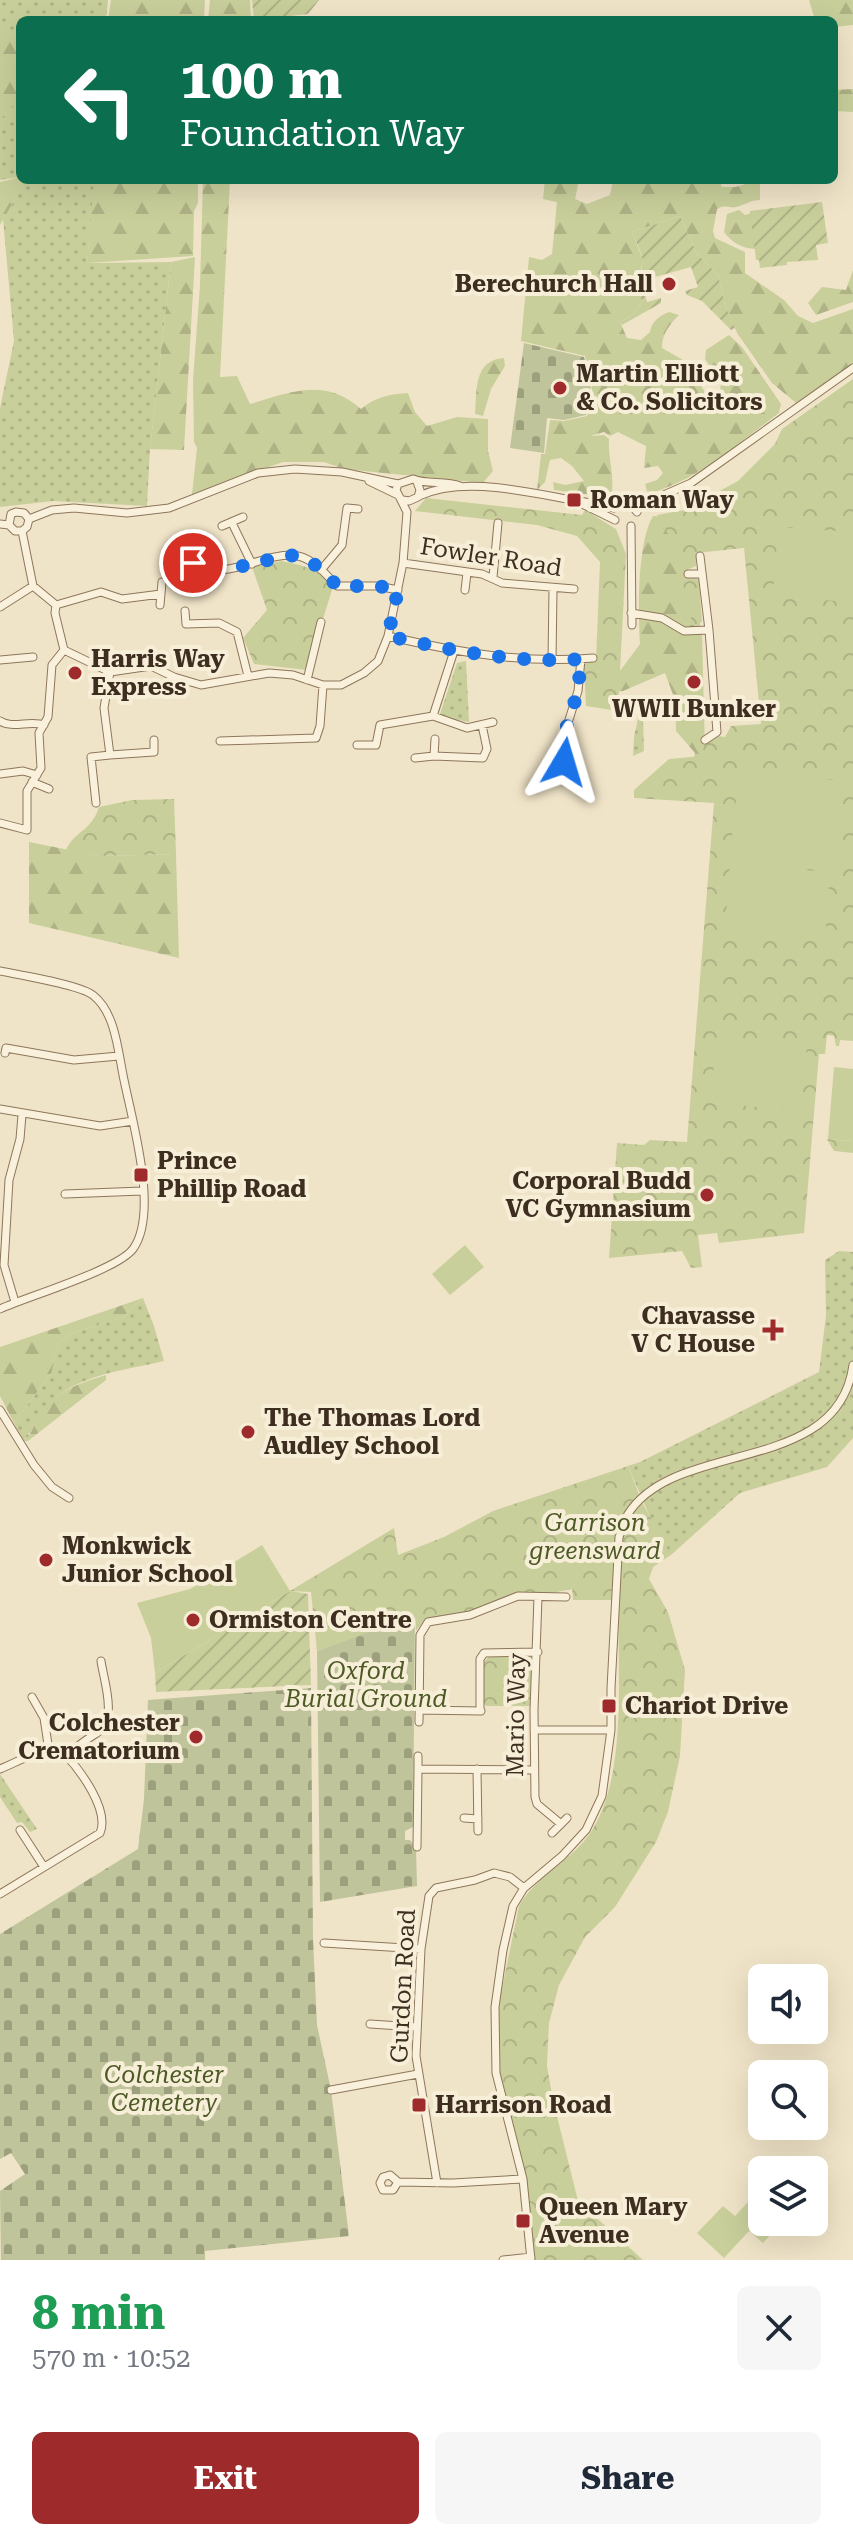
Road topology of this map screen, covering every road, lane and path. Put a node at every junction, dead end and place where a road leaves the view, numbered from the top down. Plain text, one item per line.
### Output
1 (853, 368) edge
2 (364, 478) junction
3 (417, 482) junction
4 (398, 484) junction
5 (460, 486) junction
6 (417, 497) junction
7 (659, 497) junction
8 (401, 498) junction
9 (577, 501) junction
10 (632, 503) junction
11 (336, 506) dead end
12 (347, 508) junction
13 (614, 508) junction
14 (358, 509) dead end
15 (407, 512) junction
16 (637, 512) junction
17 (243, 517) dead end
18 (29, 519) junction
19 (615, 520) junction
20 (232, 523) junction
21 (498, 523) dead end
22 (4, 524) edge
23 (222, 526) dead end
24 (631, 526) junction
25 (22, 531) junction
26 (180, 544) dead end
27 (700, 556) dead end
28 (403, 563) junction
29 (252, 564) junction
30 (321, 570) junction
31 (467, 573) junction
32 (688, 574) dead end
33 (701, 574) junction
34 (493, 577) junction
35 (162, 582) dead end
36 (33, 586) junction
37 (553, 589) junction
38 (574, 589) dead end
39 (398, 590) junction
40 (465, 590) dead end
41 (161, 594) junction
42 (56, 605) junction
43 (160, 605) dead end
44 (0, 607) edge
45 (185, 611) dead end
46 (631, 613) junction
47 (321, 622) dead end
48 (186, 624) junction
49 (632, 625) dead end
50 (709, 630) junction
51 (184, 634) dead end
52 (388, 636) junction
53 (304, 642) dead end
54 (315, 644) junction
55 (64, 650) junction
56 (454, 651) junction
57 (33, 657) dead end
58 (593, 658) dead end
59 (581, 659) junction
60 (0, 660) edge
61 (552, 661) junction
62 (110, 672) junction
63 (248, 676) junction
64 (307, 680) junction
65 (323, 685) junction
66 (433, 716) junction
67 (0, 721) edge
68 (493, 722) dead end
69 (44, 725) junction
70 (482, 725) junction
71 (717, 732) junction
72 (728, 737) dead end
73 (435, 739) dead end
74 (154, 740) dead end
75 (705, 740) dead end
76 (220, 741) dead end
77 (357, 745) dead end
78 (154, 752) junction
79 (110, 755) junction
80 (434, 756) junction
81 (415, 758) dead end
82 (551, 761) dead end
83 (564, 762) junction
84 (576, 762) dead end
85 (155, 763) dead end
86 (0, 774) edge
87 (34, 779) junction
88 (94, 784) junction
89 (84, 785) dead end
90 (49, 789) dead end
91 (96, 803) dead end
92 (0, 823) edge
93 (0, 971) edge
94 (6, 1048) dead end
95 (119, 1056) junction
96 (0, 1109) edge
97 (22, 1115) junction
98 (133, 1121) junction
99 (142, 1191) junction
100 (65, 1194) dead end
101 (15, 1302) junction
102 (0, 1309) edge
103 (853, 1365) edge
104 (0, 1410) edge
105 (69, 1498) dead end
106 (538, 1597) junction
107 (566, 1597) dead end
108 (538, 1652) junction
109 (101, 1661) dead end
110 (32, 1697) dead end
111 (419, 1710) junction
112 (419, 1722) dead end
113 (534, 1730) junction
114 (611, 1730) junction
115 (49, 1751) junction
116 (418, 1756) dead end
117 (68, 1757) junction
118 (0, 1769) edge
119 (418, 1769) junction
120 (477, 1769) junction
121 (534, 1770) junction
122 (464, 1818) dead end
123 (478, 1819) junction
124 (20, 1830) dead end
125 (478, 1831) dead end
126 (552, 1833) dead end
127 (35, 1835) dead end
128 (28, 1841) junction
129 (417, 1847) dead end
130 (44, 1867) junction
131 (524, 1888) junction
132 (0, 1894) edge
133 (324, 1943) dead end
134 (421, 1949) junction
135 (370, 2024) dead end
136 (416, 2027) junction
137 (418, 2074) junction
138 (331, 2090) dead end
139 (523, 2179) junction
140 (398, 2182) dead end
141 (437, 2183) junction
142 (531, 2258) edge
143 (503, 2260) edge

1 - 7 street
2 - 4 street
2 - 8 street
2 - 18 street
3 - 4 street
3 - 5 street
3 - 6 street
4 - 8 street
5 - 6 street
5 - 9 street
6 - 8 street
6 - 15 street
7 - 10 street
7 - 16 street
8 - 15 street
9 - 13 street
9 - 19 street
10 - 13 street
10 - 16 street
11 - 12 street
12 - 14 street
12 - 30 street
13 - 19 street
15 - 28 street
16 - 24 street
17 - 20 street
18 - 22 street
18 - 25 street
19 - 24 street
20 - 23 street
20 - 29 street
21 - 34 street
22 - 25 street
24 - 46 street
25 - 36 street
26 - 29 street
27 - 33 street
28 - 31 street, Fowler Road
28 - 39 street
29 - 30 street
30 - 39 street
31 - 34 street, Fowler Road
31 - 40 street
32 - 33 street
33 - 50 street
34 - 37 street, Fowler Road
35 - 41 street
36 - 42 street
36 - 44 street
37 - 38 street, Fowler Road
37 - 61 street
39 - 52 street
41 - 42 street
41 - 43 street
42 - 55 street
45 - 48 street
46 - 49 street
46 - 50 street
47 - 54 street
48 - 51 street
48 - 63 street
50 - 71 street
52 - 56 street
52 - 65 street
53 - 54 street
54 - 64 street
55 - 62 street
55 - 69 street
56 - 61 street
56 - 66 street
57 - 60 street
58 - 59 street
59 - 61 street
59 - 83 street
62 - 63 street
62 - 79 street
63 - 64 street
64 - 65 street
65 - 76 street
66 - 70 street
66 - 77 street
67 - 69 street
68 - 70 street
69 - 87 street
70 - 80 street
71 - 72 street
71 - 75 street
73 - 80 street
74 - 78 street
78 - 79 street
78 - 85 street
79 - 88 street
80 - 81 street
82 - 83 street
83 - 84 street
86 - 87 street
87 - 90 street
87 - 92 street
88 - 89 street
88 - 91 street
93 - 95 street
94 - 95 street
95 - 98 street
96 - 97 street
97 - 98 street
97 - 101 street
98 - 99 street
99 - 100 street
99 - 101 street
101 - 102 street
103 - 114 street
104 - 105 street
106 - 107 street
106 - 108 street, Mario Way
106 - 111 street
108 - 111 street
108 - 113 street, Mario Way
109 - 117 street
110 - 115 street
111 - 112 street
113 - 114 street
113 - 121 street, Mario Way
114 - 131 street
115 - 117 street
115 - 118 street
116 - 119 street
117 - 130 street
119 - 120 street
119 - 129 street
120 - 121 street
120 - 123 street
121 - 126 street, Mario Way
122 - 123 street
123 - 125 street
124 - 128 street
127 - 128 street
128 - 130 street
130 - 132 street
131 - 134 street, Gurdon Road
131 - 139 street
133 - 134 street
134 - 136 street, Gurdon Road
135 - 136 street
136 - 137 street, Gurdon Road
137 - 138 street
137 - 141 street, Gurdon Road
139 - 141 street
139 - 142 street
140 - 141 street
142 - 143 street

